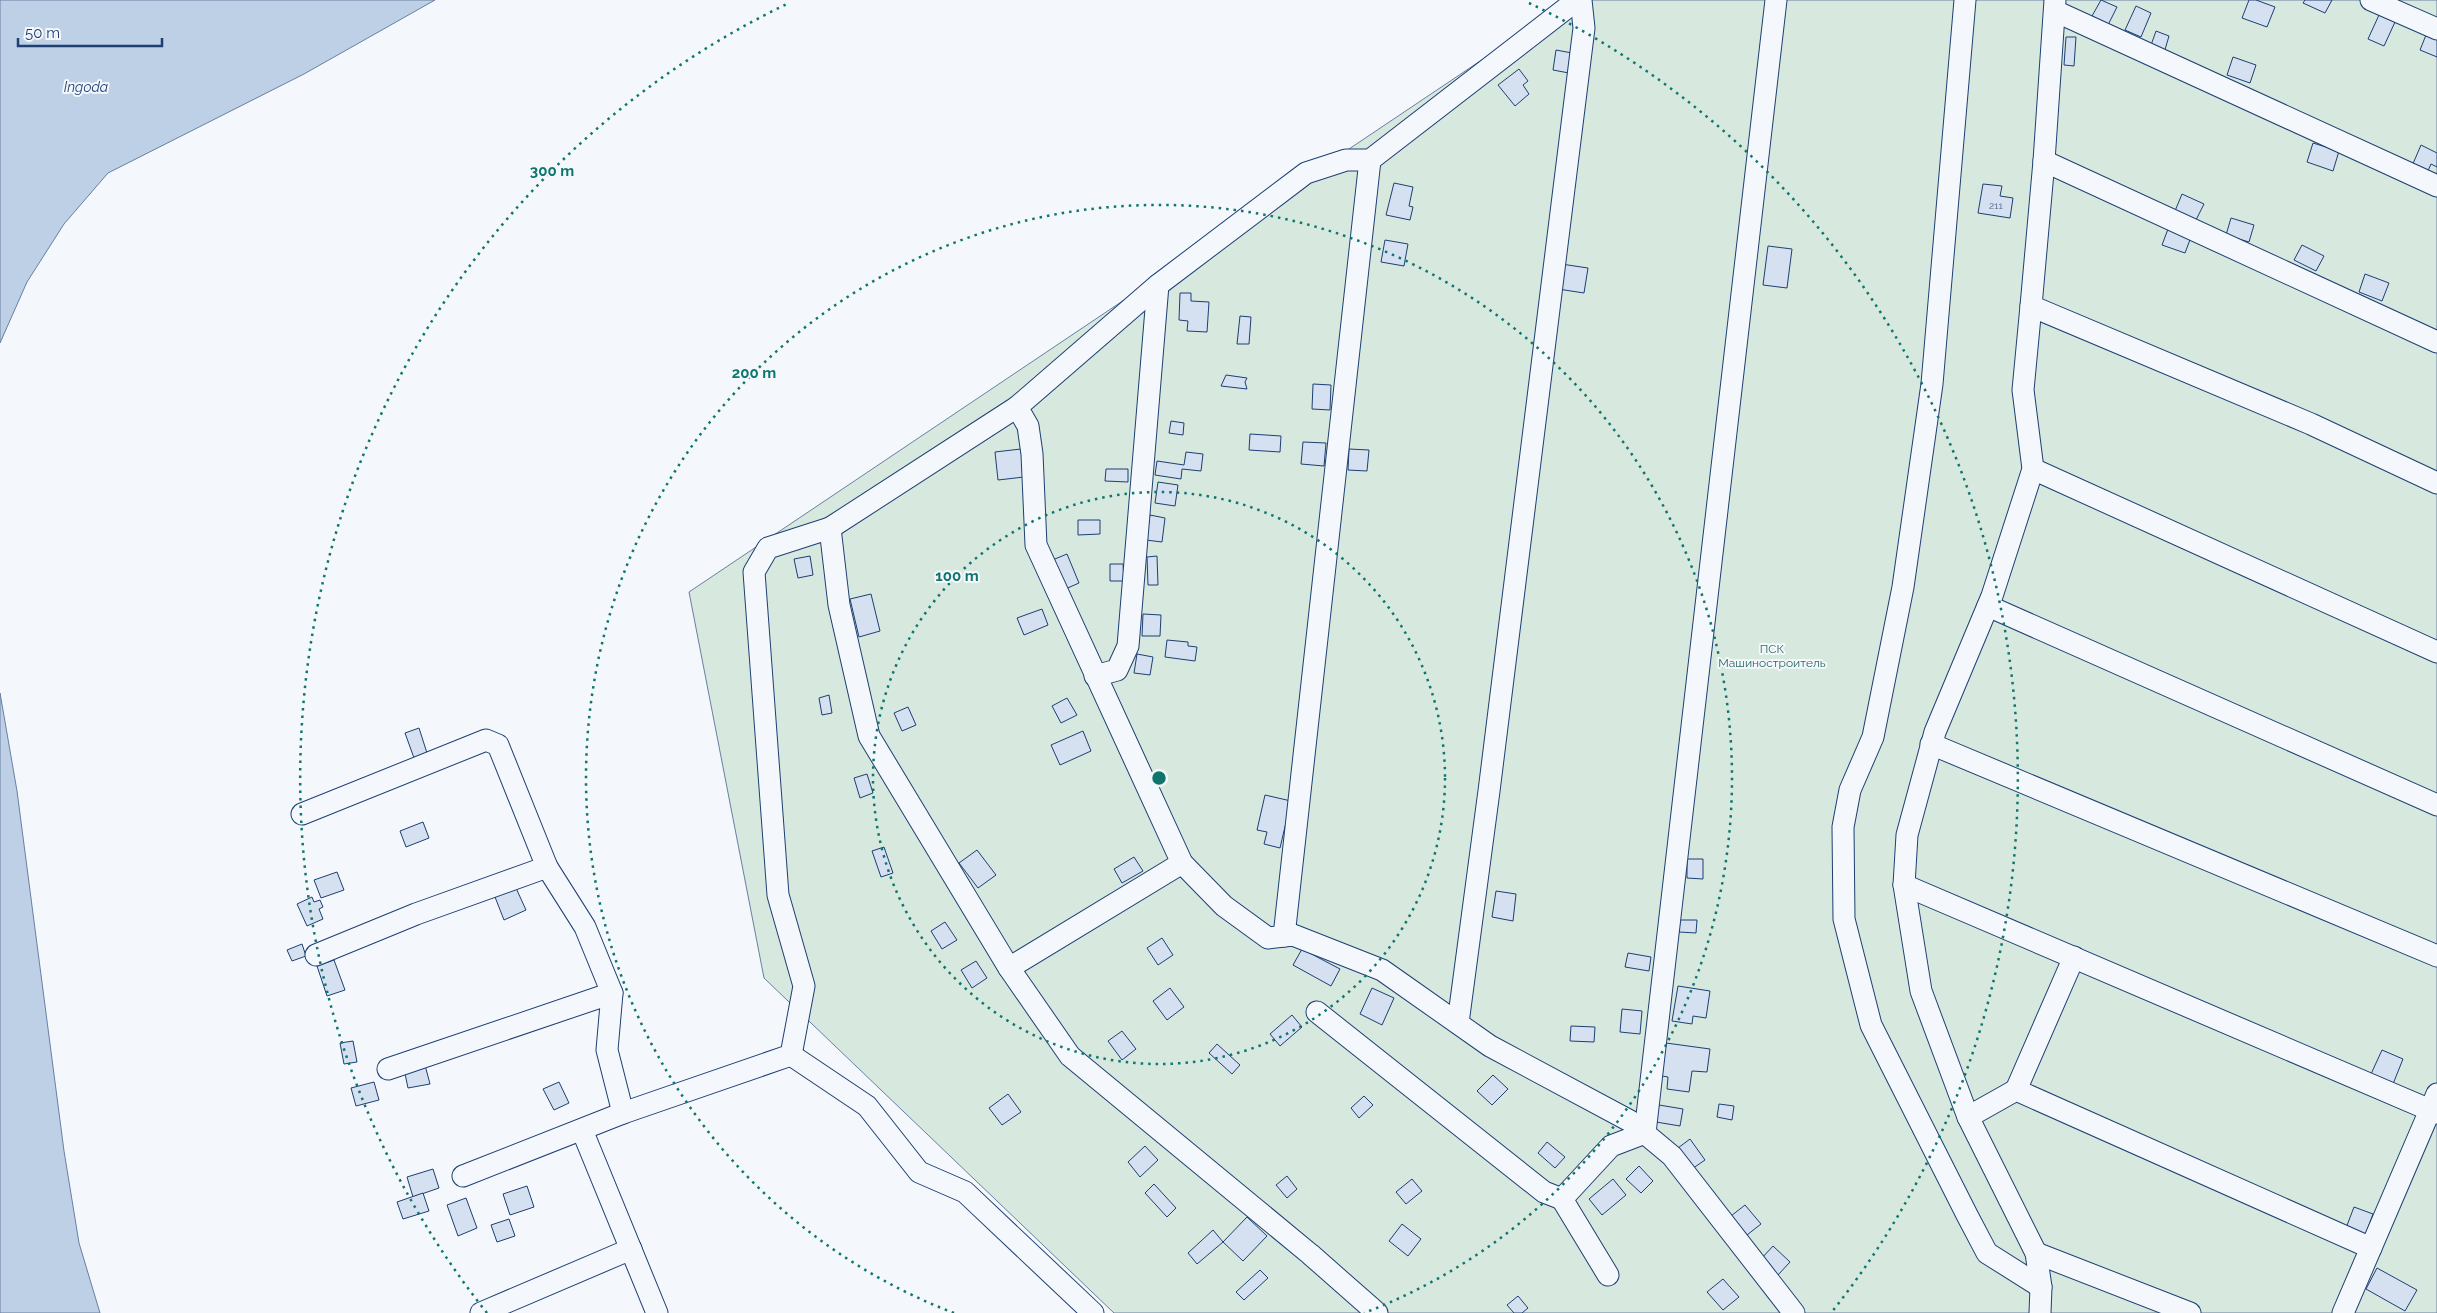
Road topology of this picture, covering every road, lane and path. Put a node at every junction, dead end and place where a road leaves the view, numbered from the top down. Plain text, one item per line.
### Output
1 (1579, 0) edge
2 (1776, 0) edge
3 (1965, 0) edge
4 (2371, 0) edge
5 (2055, 6) edge
6 (2437, 29) edge
7 (1370, 160) junction
8 (2044, 161) junction
9 (2437, 186) edge
10 (1158, 285) junction
11 (2031, 306) junction
12 (2437, 342) edge
13 (1017, 407) junction
14 (2033, 468) junction
15 (2437, 483) edge
16 (830, 528) junction
17 (1988, 606) junction
18 (2437, 652) edge
19 (1095, 676) junction
20 (1932, 744) junction
21 (2437, 805) edge
22 (302, 814) dead end
23 (1182, 863) junction
24 (547, 867) junction
25 (1904, 885) junction
26 (1284, 936) junction
27 (316, 955) dead end
28 (2437, 956) edge
29 (2074, 957) junction
30 (1009, 968) junction
31 (612, 993) junction
32 (1317, 1012) dead end
33 (1458, 1024) junction
34 (791, 1055) junction
35 (388, 1069) dead end
36 (2016, 1090) junction
37 (2435, 1106) edge
38 (623, 1113) junction
39 (1968, 1117) junction
40 (582, 1130) junction
41 (1644, 1134) junction
42 (464, 1176) dead end
43 (1562, 1199) junction
44 (2371, 1248) junction
45 (631, 1249) junction
46 (2036, 1253) junction
47 (1608, 1275) dead end
48 (2042, 1287) junction
49 (481, 1313) edge
50 (658, 1313) edge
51 (1093, 1313) edge
52 (1377, 1313) edge
53 (1794, 1313) edge
54 (2040, 1313) edge
55 (2190, 1313) edge
56 (2343, 1313) edge

1 - 7 street
1 - 33 street
2 - 41 street
3 - 48 street
4 - 6 street
5 - 8 street
5 - 9 street
7 - 10 street
7 - 26 street
8 - 11 street
8 - 12 street
10 - 13 street
10 - 19 street
11 - 14 street
11 - 15 street
13 - 16 street
13 - 19 street
14 - 17 street
14 - 18 street
16 - 30 street
16 - 34 street
17 - 20 street
17 - 21 street
19 - 23 street
20 - 25 street
20 - 28 street
22 - 24 street
23 - 26 street
23 - 30 street
24 - 27 street
24 - 31 street
25 - 29 street
25 - 39 street
26 - 33 street
29 - 36 street
29 - 37 street
30 - 52 street
31 - 35 street
31 - 38 street
32 - 43 street
33 - 41 street
34 - 38 street
34 - 51 street
36 - 39 street
36 - 44 street
37 - 44 street
38 - 40 street
39 - 46 street
40 - 42 street
40 - 45 street
41 - 43 street
41 - 53 street
43 - 47 street
44 - 56 street
45 - 49 street
45 - 50 street
46 - 48 street
46 - 55 street
48 - 54 street

